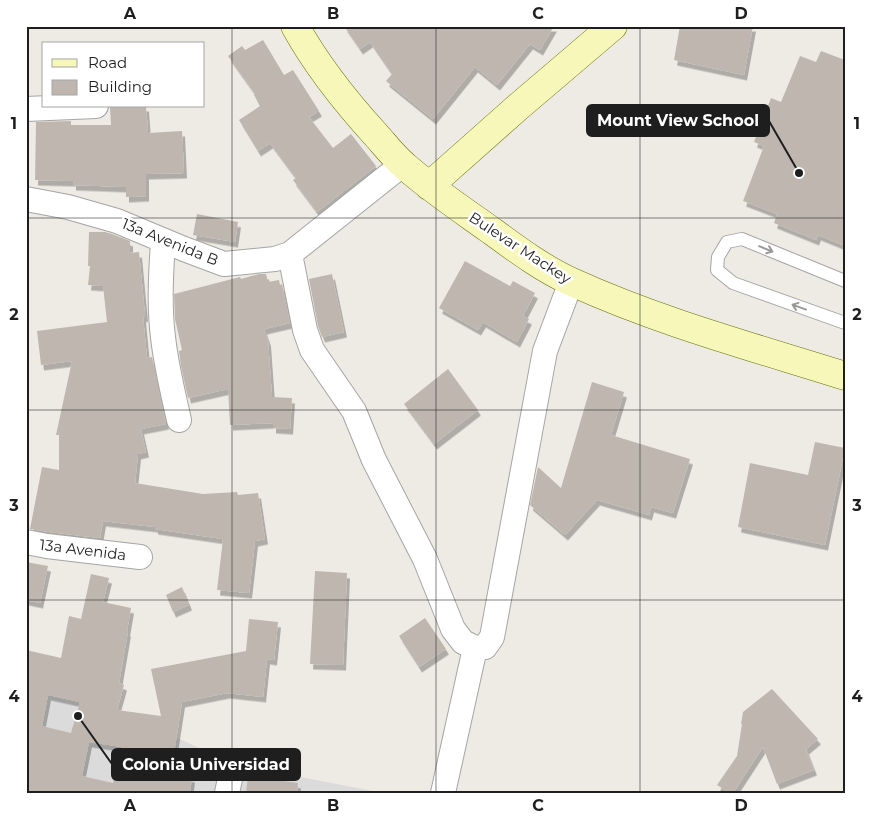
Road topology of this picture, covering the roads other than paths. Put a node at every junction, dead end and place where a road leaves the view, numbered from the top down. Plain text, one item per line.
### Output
1 (294, 26) edge
2 (612, 27) edge
3 (49, 108) edge
4 (26, 109) edge
5 (403, 164) junction
6 (429, 186) junction
7 (26, 200) edge
8 (163, 241) junction
9 (290, 254) junction
10 (845, 281) edge
11 (571, 282) junction
12 (845, 323) edge
13 (845, 376) edge
14 (179, 420) dead end
15 (26, 542) edge
16 (140, 557) dead end
17 (475, 648) junction
18 (233, 764) dead end
19 (227, 793) edge
20 (443, 793) edge

1 - 5 main road, Bulevar Mackey
2 - 6 main road
3 - 4 street
5 - 6 main road, Bulevar Mackey
5 - 9 street, 13a Avenida B
6 - 11 main road, Bulevar Mackey
7 - 8 street, 13a Avenida B
8 - 9 street, 13a Avenida B
8 - 14 street
9 - 17 street
12 -> 10 lane
11 - 13 main road, Bulevar Mackey
11 - 17 street
15 - 16 street, 13a Avenida
17 - 20 street
18 - 19 street

